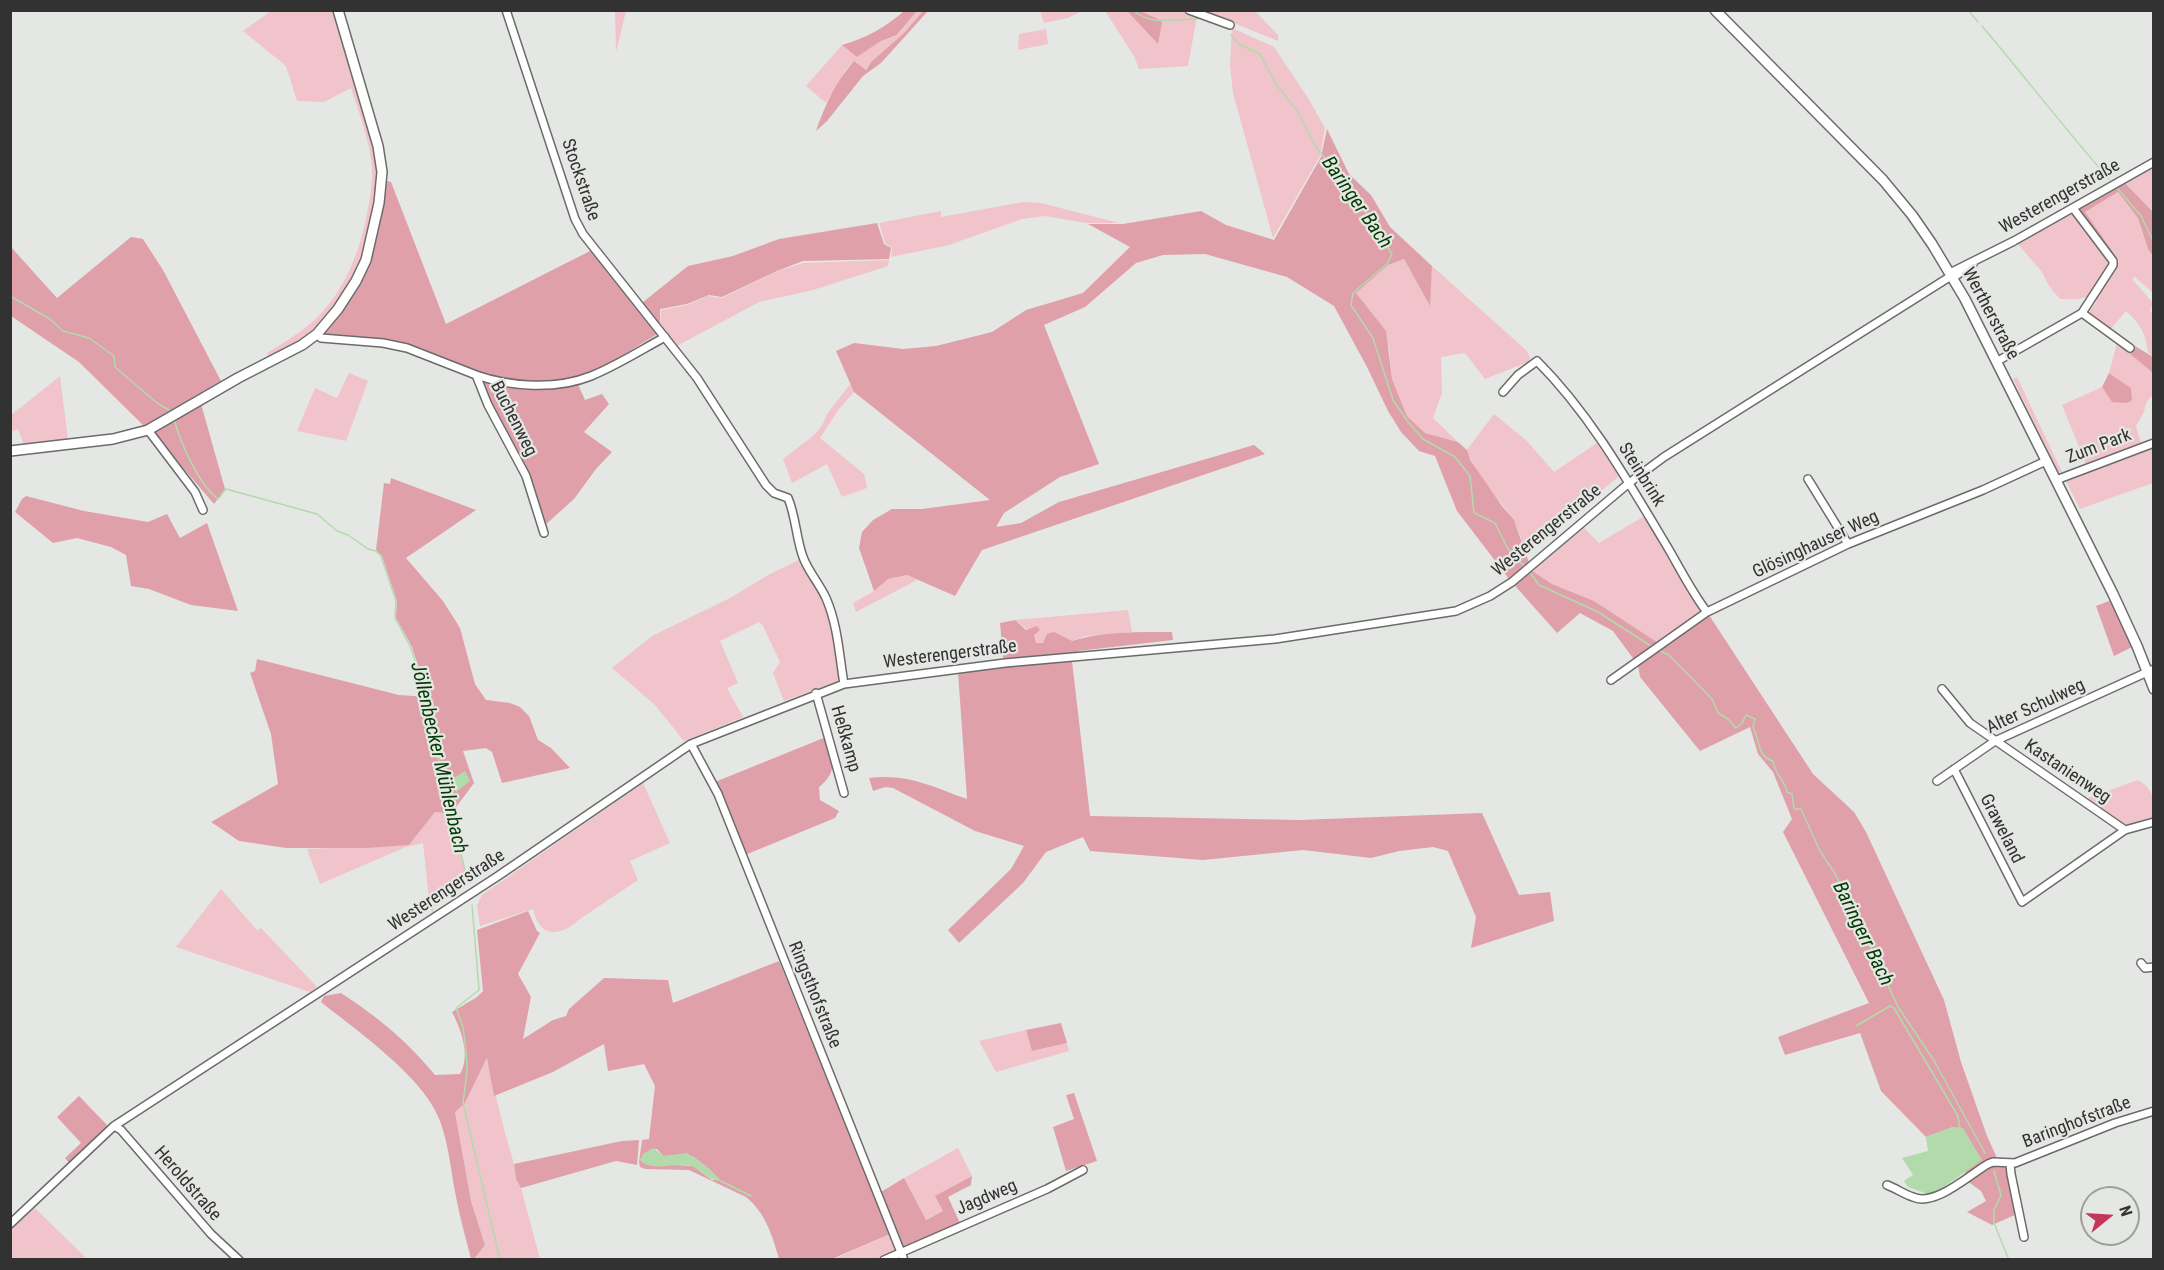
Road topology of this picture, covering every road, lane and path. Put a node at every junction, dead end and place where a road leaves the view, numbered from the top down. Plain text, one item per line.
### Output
1 (338, 10) edge
2 (506, 10) edge
3 (1189, 10) edge
4 (1715, 10) edge
5 (1230, 25) dead end
6 (2154, 162) edge
7 (2073, 207) junction
8 (1951, 276) junction
9 (2082, 313) junction
10 (317, 334) junction
11 (665, 337) junction
12 (2130, 348) dead end
13 (1996, 362) junction
14 (476, 375) junction
15 (1503, 393) dead end
16 (148, 430) junction
17 (2154, 443) edge
18 (10, 450) edge
19 (2046, 461) junction
20 (1808, 479) dead end
21 (2056, 480) junction
22 (1629, 483) junction
23 (203, 510) dead end
24 (544, 533) dead end
25 (1848, 544) junction
26 (1707, 612) junction
27 (2150, 670) edge
28 (1611, 680) dead end
29 (844, 684) junction
30 (1942, 689) dead end
31 (2154, 689) edge
32 (816, 693) junction
33 (1995, 741) junction
34 (691, 744) junction
35 (1954, 769) junction
36 (1937, 781) dead end
37 (844, 793) dead end
38 (2154, 822) edge
39 (2125, 830) junction
40 (2141, 963) dead end
41 (2154, 967) edge
42 (2154, 1112) edge
43 (114, 1126) junction
44 (2010, 1164) junction
45 (1083, 1170) dead end
46 (1887, 1185) dead end
47 (10, 1224) edge
48 (2024, 1237) dead end
49 (902, 1256) edge
50 (239, 1260) edge
51 (884, 1260) edge

1 - 10 main road
2 - 11 street, Stockstraße
3 - 5 street
4 - 8 main road, Wertherstraße
6 - 7 street, Westerengerstraße
7 - 8 street, Westerengerstraße
7 - 9 street
8 - 13 main road, Wertherstraße
8 - 22 street, Westerengerstraße
9 - 12 street
9 - 13 street
10 - 14 street, Buchenweg
10 - 16 main road
11 - 14 street, Buchenweg
11 - 29 street, Stockstraße
13 - 19 main road, Wertherstraße
14 - 24 street, Buchenweg
15 - 22 street, Steinbrink
16 - 18 main road
16 - 23 street
17 - 21 street, Zum Park
19 - 21 main road, Wertherstraße
19 - 25 street, Glösinghauser Weg
20 - 25 street
21 - 27 main road, Wertherstraße
22 - 26 street, Steinbrink
22 - 29 street, Westerengerstraße
25 - 26 street, Glösinghauser Weg
26 - 28 street, Glösinghauser Weg
27 - 31 main road, Wertherstraße
27 - 33 street, Alter Schulweg
29 - 32 street, Westerengerstraße
30 - 33 street, Kastanienweg
32 - 34 street, Westerengerstraße
32 - 37 street, Heßkamp
33 - 35 street, Alter Schulweg
33 - 39 street, Kastanienweg
34 - 43 street, Westerengerstraße
34 - 49 street, Ringsthofstraße
35 - 36 street, Alter Schulweg
35 - 39 street, Graweland
38 - 39 street
40 - 41 street
42 - 44 street, Baringhofstraße
43 - 47 street, Westerengerstraße
43 - 50 street, Heroldstraße
44 - 46 street, Baringhofstraße
44 - 48 street
45 - 49 street, Jagdweg
49 - 51 street, Jagdweg

